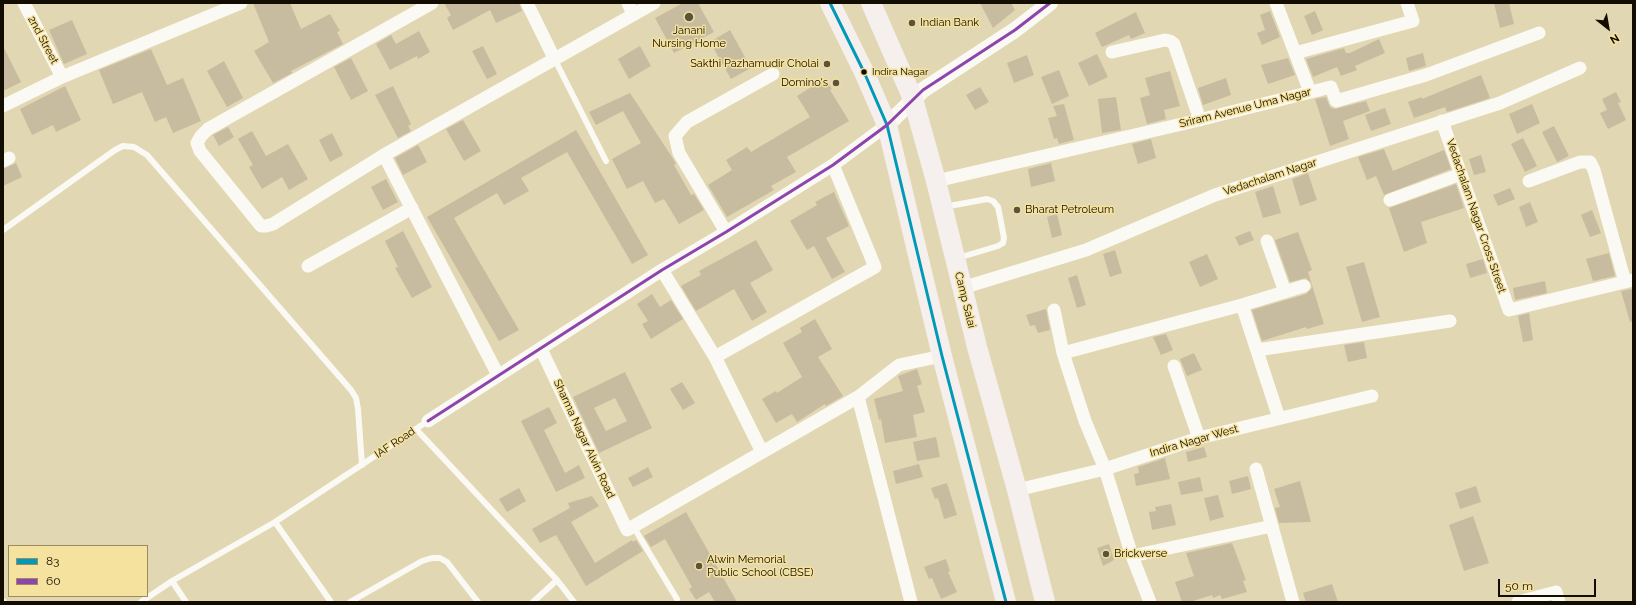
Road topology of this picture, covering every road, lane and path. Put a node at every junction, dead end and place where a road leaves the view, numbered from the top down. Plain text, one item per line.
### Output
1 (24, 3) edge
2 (241, 3) edge
3 (432, 3) edge
4 (527, 3) edge
5 (654, 3) edge
6 (830, 3) edge
7 (871, 3) edge
8 (1050, 3) edge
9 (1276, 3) edge
10 (1407, 3) edge
11 (631, 9) edge
12 (1539, 33) dead end
13 (1112, 52) dead end
14 (1295, 53) junction
15 (554, 58) junction
16 (1580, 68) dead end
17 (773, 74) dead end
18 (62, 77) junction
19 (1310, 92) junction
20 (913, 99) junction
21 (3, 106) edge
22 (1200, 120) junction
23 (1442, 121) junction
24 (887, 125) junction
25 (384, 154) junction
26 (606, 161) dead end
27 (833, 165) junction
28 (1462, 174) junction
29 (936, 181) junction
30 (1529, 181) dead end
31 (1390, 200) dead end
32 (412, 208) junction
33 (942, 208) junction
34 (3, 230) edge
35 (726, 232) junction
36 (1267, 241) dead end
37 (955, 259) junction
38 (308, 266) dead end
39 (662, 270) junction
40 (1629, 281) edge
41 (1304, 286) dead end
42 (962, 288) junction
43 (1285, 292) junction
44 (1242, 305) junction
45 (1054, 310) dead end
46 (1450, 321) dead end
47 (541, 349) junction
48 (1257, 350) junction
49 (1063, 353) junction
50 (942, 356) junction
51 (715, 357) junction
52 (1174, 366) dead end
53 (498, 375) junction
54 (1372, 396) dead end
55 (858, 397) junction
56 (1279, 418) junction
57 (428, 421) joint
58 (416, 429) junction
59 (1199, 438) junction
60 (762, 452) junction
61 (362, 465) junction
62 (1105, 468) junction
63 (1256, 468) dead end
64 (1017, 490) junction
65 (275, 522) junction
66 (1272, 526) junction
67 (630, 528) junction
68 (1132, 556) junction
69 (557, 580) junction
70 (172, 581) junction
71 (677, 599) dead end
72 (141, 602) edge
73 (186, 602) edge
74 (331, 602) edge
75 (350, 602) edge
76 (478, 602) edge
77 (533, 602) edge
78 (574, 602) edge
79 (911, 602) edge
80 (1006, 602) edge
81 (1045, 602) edge
82 (1150, 602) edge
83 (1293, 602) edge
84 (1518, 602) edge
85 (1559, 602) edge

1 - 18 street, 2nd Street
2 - 18 street
3 - 25 street
4 - 15 street
5 - 11 street
6 - 24 main road
7 - 20 main road, Camp Salai
8 - 20 street, IAF Road
9 - 14 street
10 - 14 street
11 - 15 street
12 - 19 street, Sriram Avenue Uma Nagar
13 - 22 street
14 - 19 street
15 - 25 street
15 - 26 lane
16 - 23 street, Vedachalam Nagar
17 - 35 street
18 - 21 street
19 - 22 street, Sriram Avenue Uma Nagar
20 - 24 street, IAF Road
20 - 29 main road, Camp Salai
22 - 29 street, Sriram Avenue Uma Nagar
23 - 28 street, Vedachalam Nagar Cross Street
23 - 42 street, Vedachalam Nagar
24 - 27 street, IAF Road
24 - 50 main road
25 - 32 street
27 - 35 street, IAF Road
27 - 51 street
28 - 31 street
28 - 40 street, Vedachalam Nagar Cross Street
29 - 33 main road, Camp Salai
30 - 40 street
32 - 38 street
32 - 53 street
33 - 37 main road, Camp Salai
33 - 37 lane
34 - 61 lane
35 - 39 street, IAF Road
36 - 43 street
37 - 42 main road, Camp Salai
39 - 47 street, IAF Road
39 - 51 street
41 - 43 street
42 - 64 main road, Camp Salai
43 - 44 street
44 - 48 street
44 - 49 street
45 - 49 street
46 - 48 street
47 - 53 street, IAF Road
47 - 67 street, Sharma Nagar Alvin Road
48 - 56 street
49 - 62 street
50 - 55 street
50 - 80 main road
51 - 60 street
52 - 59 street
53 - 57 street, IAF Road
54 - 56 street, Indira Nagar West
55 - 60 street
55 - 79 street
56 - 59 street, Indira Nagar West
57 - 58 lane, IAF Road
58 - 61 lane, IAF Road
58 - 69 lane
59 - 62 street, Indira Nagar West
60 - 67 street
61 - 65 lane, IAF Road
62 - 64 street, Indira Nagar West
62 - 68 street
63 - 66 street
64 - 81 main road, Camp Salai
65 - 70 lane, IAF Road
65 - 74 lane
66 - 68 street
66 - 83 street
67 - 71 lane
68 - 82 street
69 - 77 lane
69 - 78 lane
70 - 72 lane, IAF Road
70 - 73 lane
75 - 76 lane
84 - 85 street

